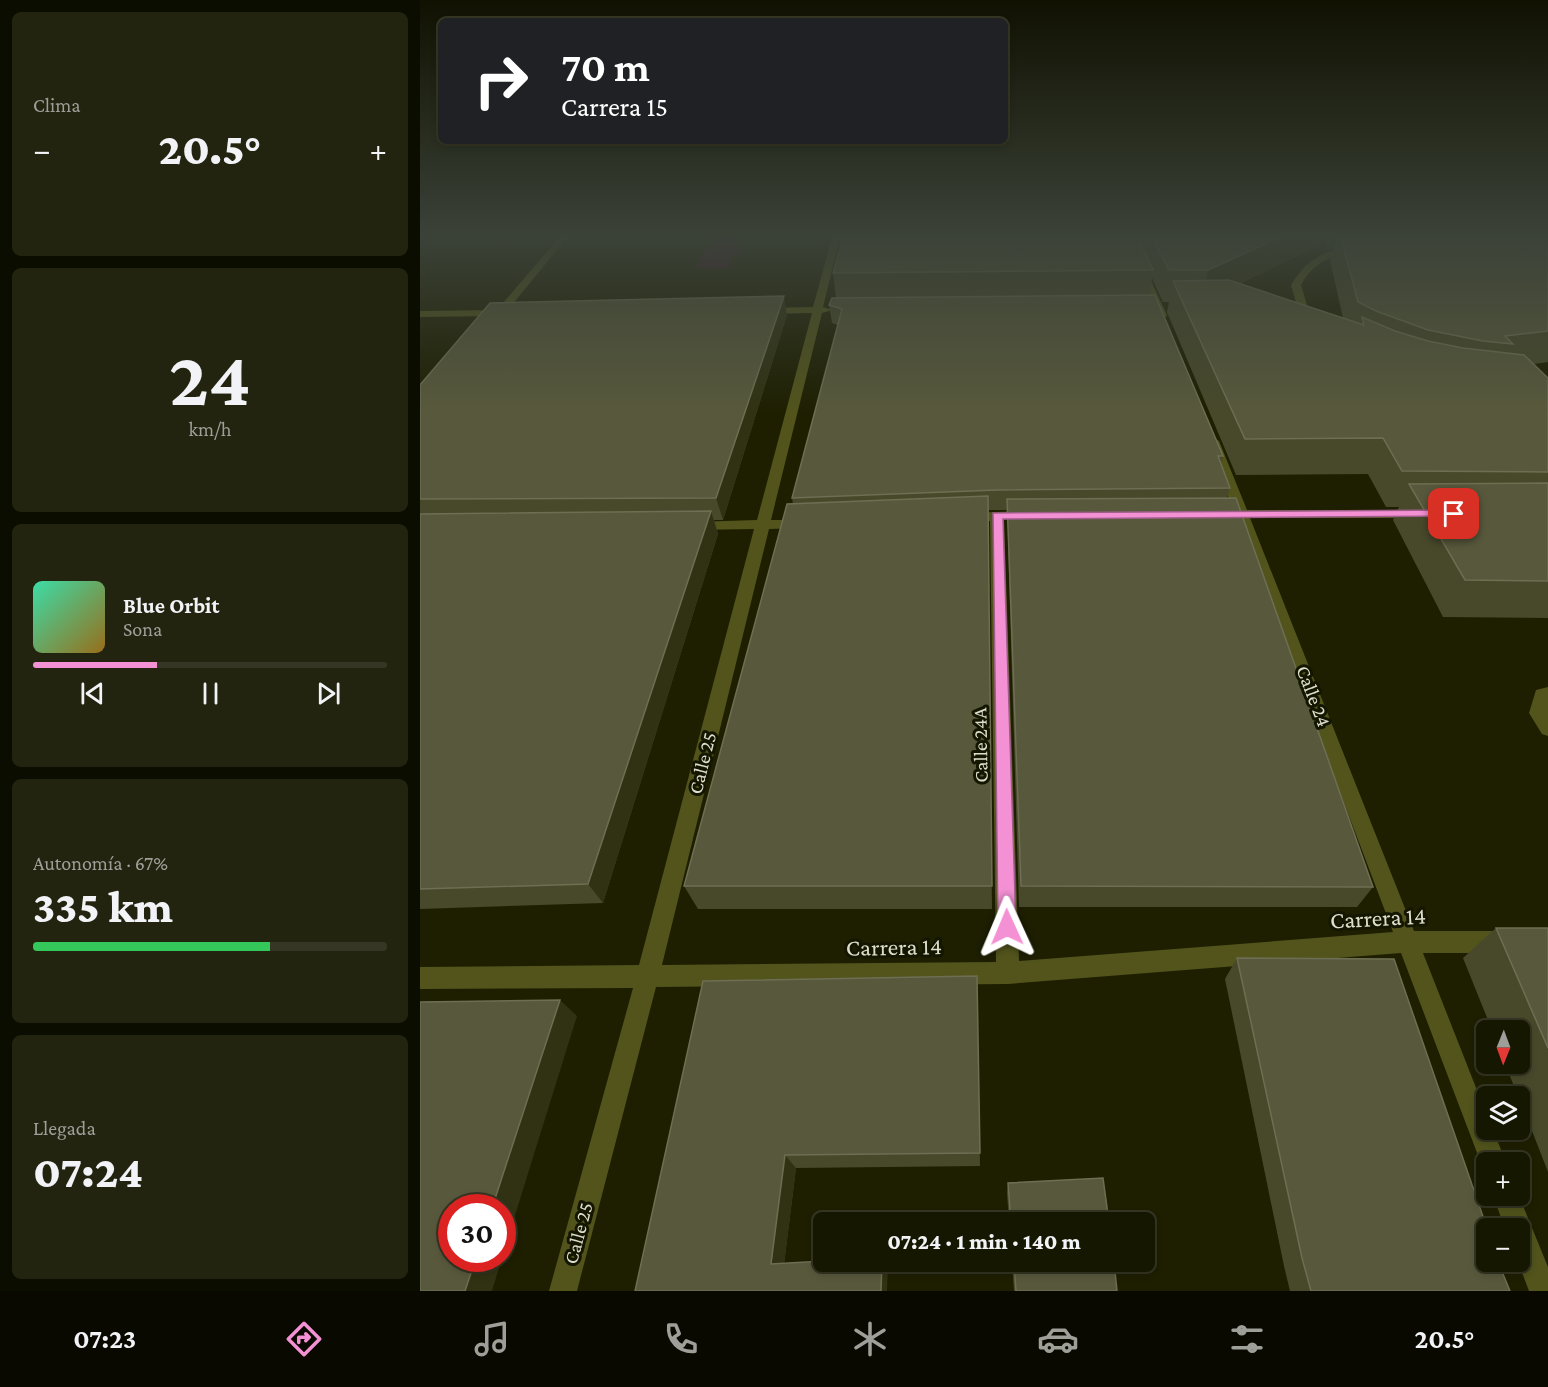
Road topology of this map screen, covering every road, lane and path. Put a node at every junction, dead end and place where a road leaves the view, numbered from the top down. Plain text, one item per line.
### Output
1 (516, 294) edge
2 (823, 294) edge
3 (1152, 294) edge
4 (1296, 294) edge
5 (819, 310) junction
6 (842, 310) edge
7 (760, 311) edge
8 (500, 313) junction
9 (512, 313) edge
10 (420, 314) edge
11 (1324, 327) edge
12 (1167, 329) edge
13 (486, 331) edge
14 (1208, 427) edge
15 (1208, 514) edge
16 (1244, 514) junction
17 (1431, 514) edge
18 (1044, 515) edge
19 (997, 516) junction
20 (950, 518) edge
21 (821, 523) edge
22 (762, 526) junction
23 (680, 527) edge
24 (1548, 694) edge
25 (1548, 729) edge
26 (1408, 942) junction
27 (1548, 942) edge
28 (1008, 973) junction
29 (420, 978) edge
30 (647, 978) junction
31 (1490, 1152) edge
32 (1530, 1257) edge
33 (562, 1291) edge
34 (1543, 1291) edge

1 - 8 street
2 - 5 street, Calle 25
3 - 12 street
4 - 11 street
5 - 6 street
5 - 7 street
5 - 22 street, Calle 25
8 - 9 street
8 - 10 street
8 - 13 street
14 - 16 street, Calle 24
15 - 16 street
16 - 17 street
16 - 26 street, Calle 24
18 - 19 street
19 - 20 street
19 - 28 street, Calle 24A
21 - 22 street
22 - 23 street
22 - 30 street, Calle 25
24 - 25 street
26 - 27 street, Carrera 14
26 - 28 street, Carrera 14
26 - 31 street, Calle 24
28 - 30 street, Carrera 14
29 - 30 street, Carrera 14
30 - 33 street, Calle 25
32 - 34 street

